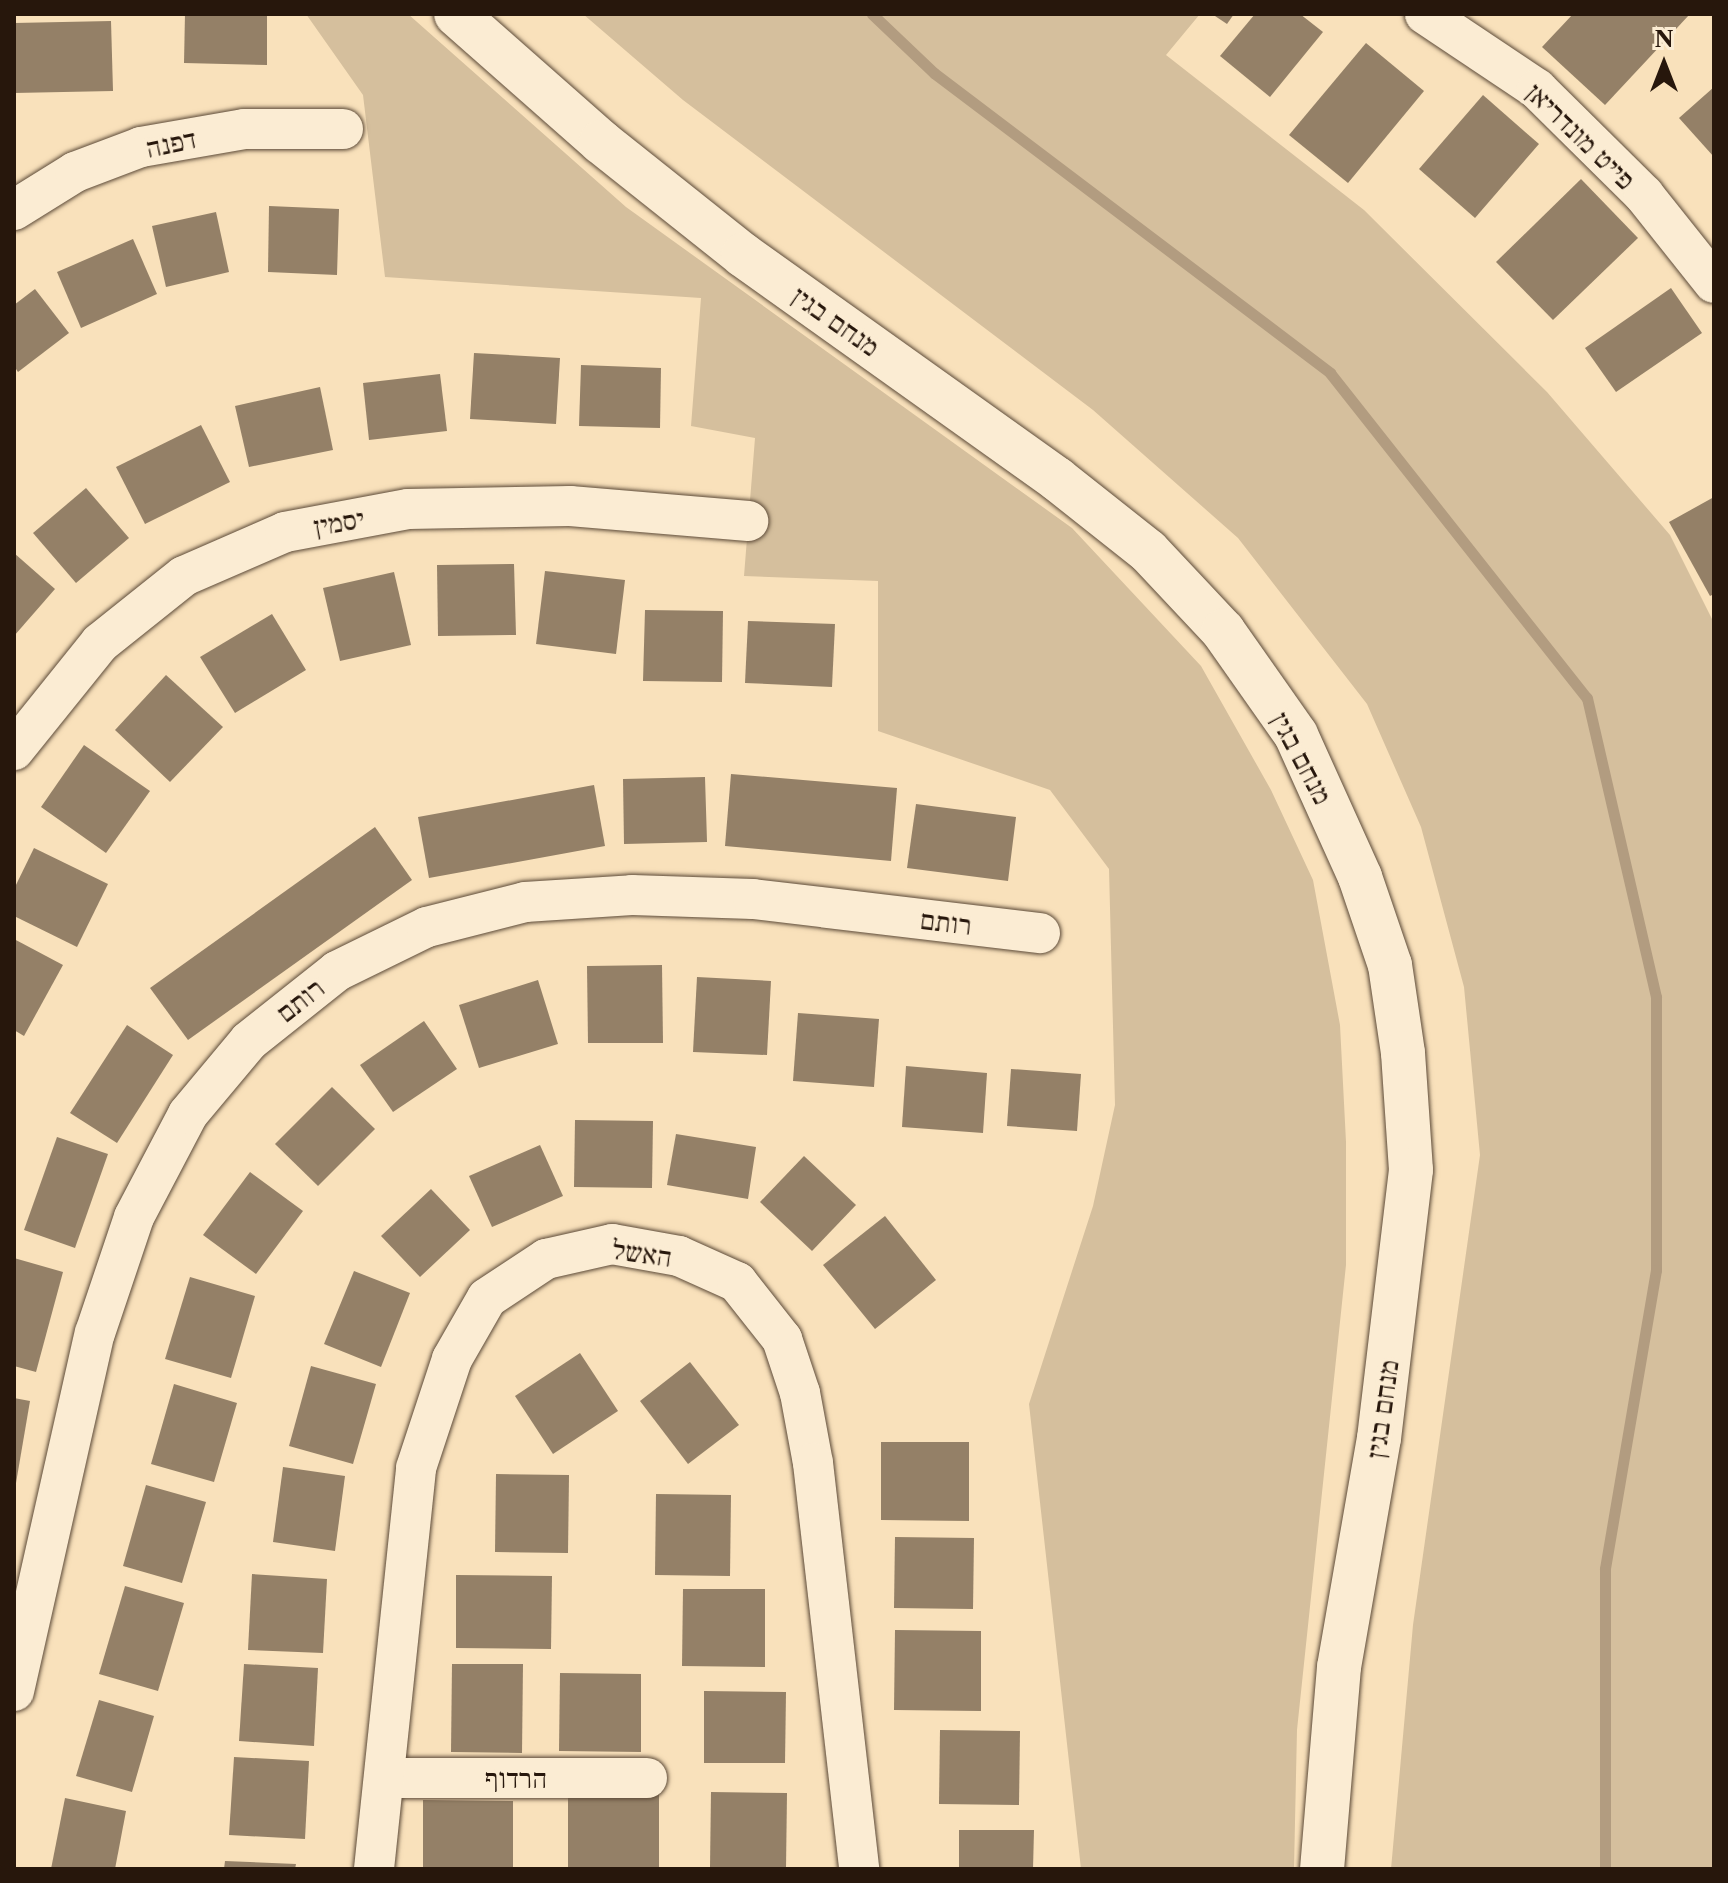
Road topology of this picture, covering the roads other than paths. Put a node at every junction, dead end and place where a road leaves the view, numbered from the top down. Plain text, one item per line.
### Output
1 (456, 14) edge
2 (1425, 14) edge
3 (343, 129) dead end
4 (14, 210) edge
5 (1714, 283) edge
6 (748, 521) dead end
7 (14, 750) edge
8 (1040, 933) dead end
9 (14, 1691) edge
10 (384, 1778) junction
11 (647, 1778) dead end
12 (374, 1869) edge
13 (859, 1869) edge
14 (1322, 1869) edge

1 - 14 street, מנחם בגין
2 - 5 street, פייט מונדריאן
3 - 4 street, דפנה
6 - 7 street, יסמין
8 - 9 street, רותם
10 - 11 street, הרדוף
10 - 12 street, האשל
10 - 13 street, האשל

